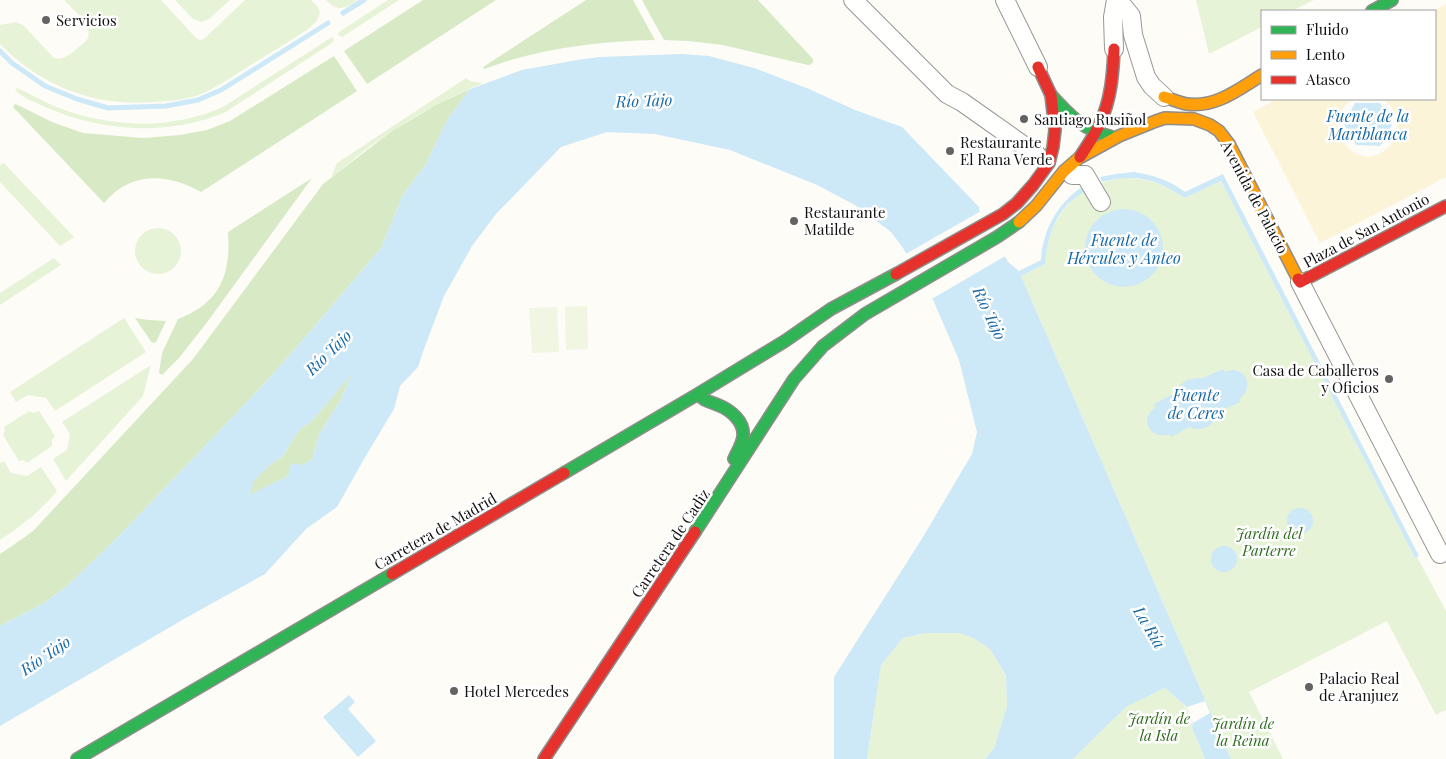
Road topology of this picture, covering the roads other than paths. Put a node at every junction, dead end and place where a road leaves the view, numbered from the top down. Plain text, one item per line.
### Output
1 (853, 0) edge
2 (1117, 0) edge
3 (1392, 0) edge
4 (1008, 6) edge
5 (1374, 10) edge
6 (1114, 49) joint
7 (1038, 67) joint
8 (1261, 76) edge
9 (1051, 95) junction
10 (1164, 97) joint
11 (1215, 103) junction
12 (1219, 131) junction
13 (1096, 132) junction
14 (1119, 136) junction
15 (1037, 155) dead end
16 (1079, 158) junction
17 (1068, 173) junction
18 (1101, 202) dead end
19 (1446, 206) edge
20 (1300, 282) junction
21 (698, 394) junction
22 (733, 475) junction
23 (1440, 554) dead end
24 (77, 759) edge
25 (544, 759) edge

1 - 15 street
2 - 6 street
2 - 10 street
3 - 5 main road
4 - 7 street
6 - 13 main road
7 - 9 main road
8 - 11 main road
9 - 13 main road
9 - 21 main road, Carretera de Madrid
10 - 11 main road
11 - 12 main road
12 - 14 main road, Avenida de Palacio
12 - 20 main road, Avenida de Palacio
13 - 14 main road
13 - 16 main road
14 - 16 main road
16 - 17 main road
17 - 18 street
17 - 22 main road, Carretera de Cadiz
19 - 20 main road, Plaza de San Antonio
20 - 23 street, Avenida de Palacio
21 - 22 main road
21 - 24 main road, Carretera de Madrid
22 - 25 main road, Carretera de Cadiz

